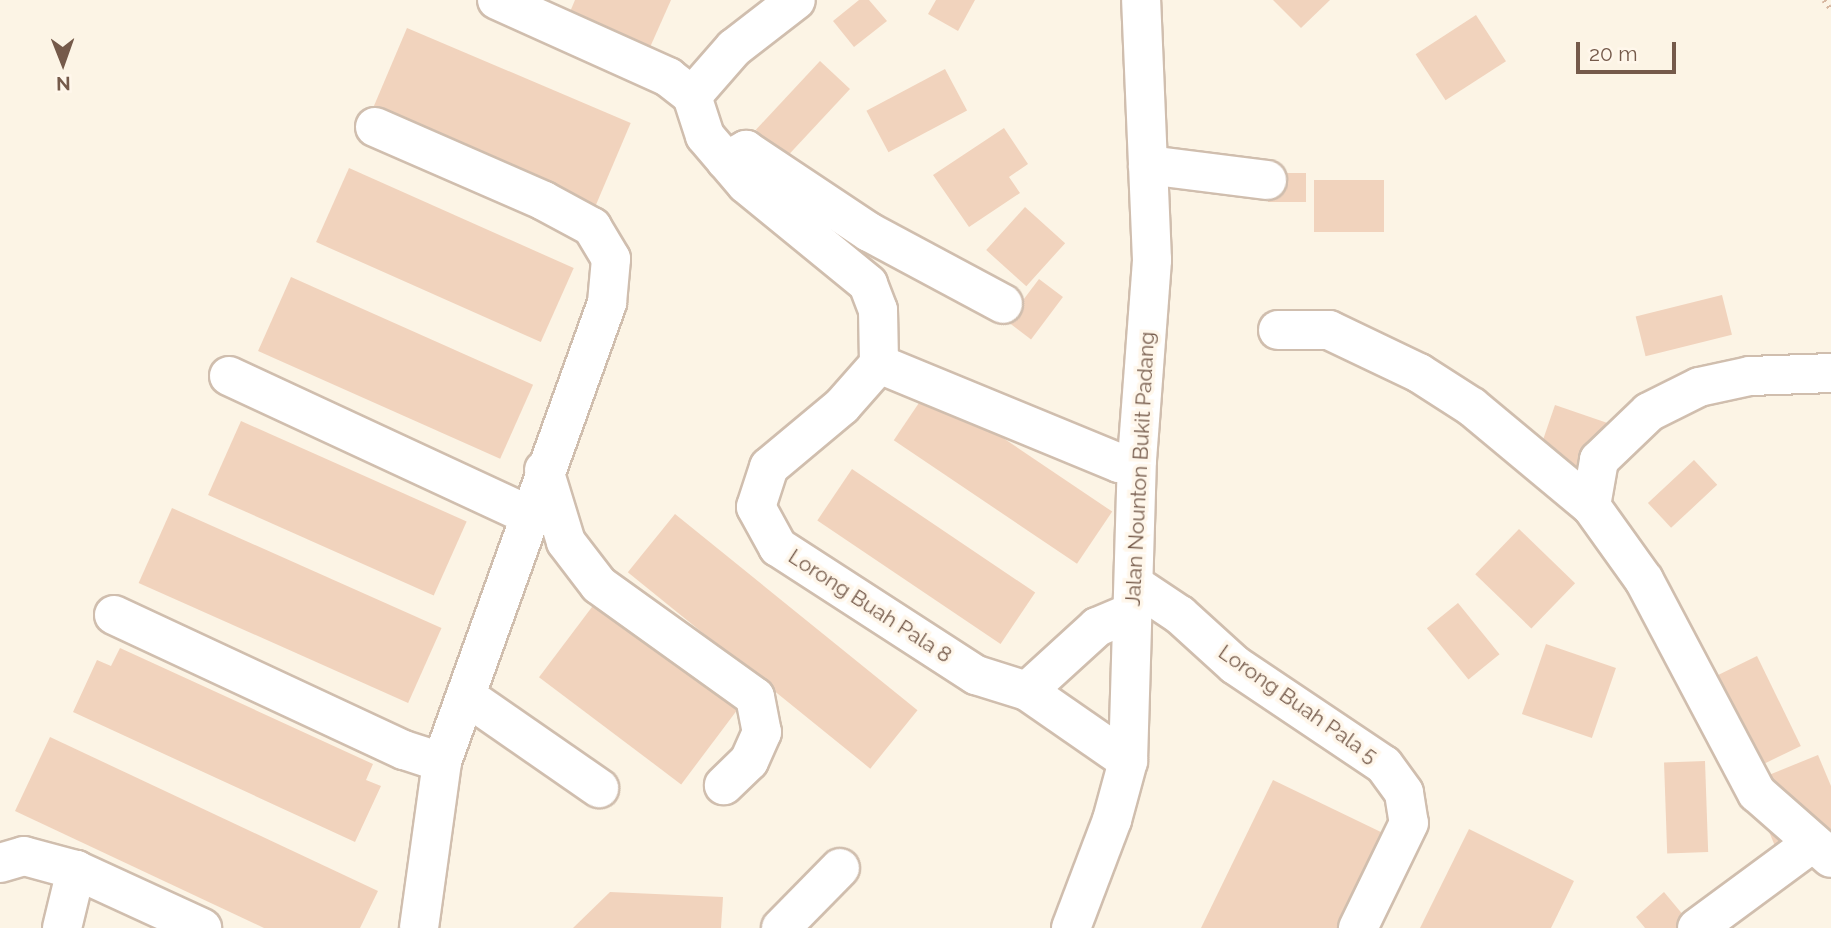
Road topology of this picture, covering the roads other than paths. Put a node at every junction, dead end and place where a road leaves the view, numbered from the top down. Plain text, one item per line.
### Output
1 (498, 0) edge
2 (796, 0) edge
3 (1141, 0) edge
4 (692, 96) junction
5 (375, 127) dead end
6 (726, 161) junction
7 (1148, 165) junction
8 (1267, 180) dead end
9 (1003, 304) dead end
10 (1278, 330) dead end
11 (879, 364) junction
12 (1831, 373) edge
13 (229, 376) dead end
14 (1137, 460) junction
15 (544, 470) junction
16 (1591, 506) junction
17 (528, 515) junction
18 (1133, 598) junction
19 (114, 615) dead end
20 (1027, 691) junction
21 (467, 696) junction
22 (1128, 761) junction
23 (442, 762) junction
24 (724, 785) dead end
25 (599, 788) dead end
26 (1821, 851) edge
27 (0, 863) edge
28 (841, 868) dead end
29 (76, 870) junction
30 (62, 928) edge
31 (201, 928) edge
32 (419, 928) edge
33 (781, 928) edge
34 (1071, 928) edge
35 (1358, 928) edge
36 (1697, 928) edge

1 - 4 street
2 - 4 street
3 - 7 street, Jalan Nounton Bukit Padang
4 - 6 street
5 - 15 street
6 - 9 street
6 - 11 street
7 - 8 street
7 - 14 street, Jalan Nounton Bukit Padang
10 - 16 street
11 - 14 street
11 - 20 street, Lorong Buah Pala 8
12 - 16 street
13 - 17 street
14 - 18 street, Jalan Nounton Bukit Padang
15 - 17 street
15 - 24 street
16 - 26 street
17 - 21 street
18 - 20 street
18 - 22 street, Jalan Nounton Bukit Padang
18 - 35 street, Lorong Buah Pala 5
19 - 23 street
20 - 22 street, Lorong Buah Pala 8
21 - 23 street
21 - 25 street
22 - 34 street, Jalan Nounton Bukit Padang
23 - 32 street
26 - 36 street
27 - 29 street
28 - 33 street
29 - 30 street
29 - 31 street

